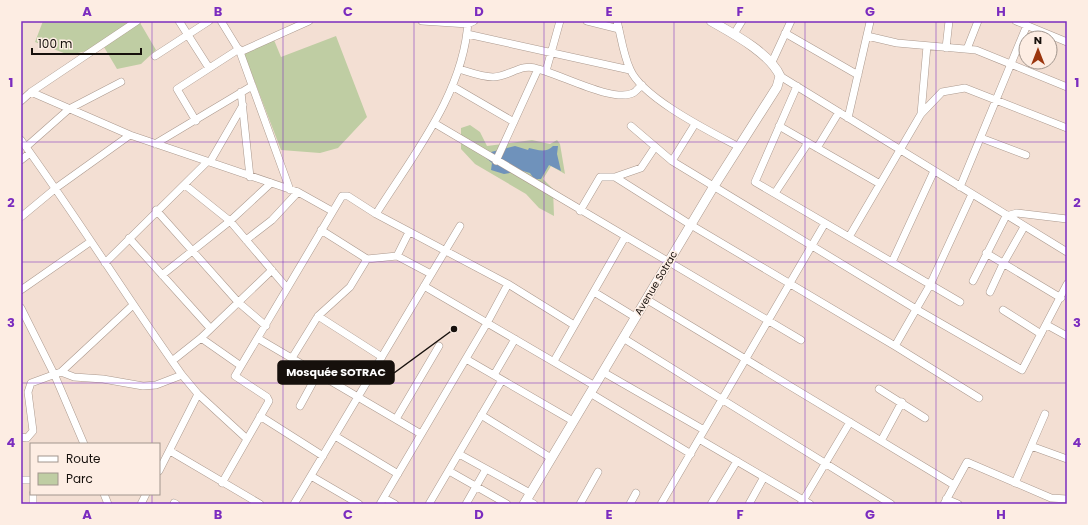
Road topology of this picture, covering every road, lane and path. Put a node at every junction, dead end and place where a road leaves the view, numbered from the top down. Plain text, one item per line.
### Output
1 (137, 21) edge
2 (179, 21) edge
3 (209, 21) edge
4 (221, 21) edge
5 (309, 21) edge
6 (422, 21) edge
7 (560, 21) edge
8 (586, 21) edge
9 (617, 21) edge
10 (711, 21) edge
11 (742, 21) edge
12 (863, 21) edge
13 (949, 21) edge
14 (978, 21) edge
15 (470, 22) edge
16 (788, 22) edge
17 (872, 22) edge
18 (1021, 23) edge
19 (619, 29) junction
20 (786, 33) junction
21 (466, 34) junction
22 (734, 34) junction
23 (188, 35) junction
24 (867, 36) junction
25 (1067, 42) edge
26 (927, 46) junction
27 (946, 48) junction
28 (967, 49) junction
29 (239, 51) junction
30 (552, 53) junction
31 (155, 56) dead end
32 (772, 62) junction
33 (1011, 64) junction
34 (209, 68) junction
35 (459, 69) junction
36 (538, 69) junction
37 (630, 70) junction
38 (546, 71) junction
39 (858, 75) junction
40 (780, 76) junction
41 (121, 82) dead end
42 (642, 85) junction
43 (252, 86) junction
44 (452, 86) junction
45 (797, 86) junction
46 (1067, 87) edge
47 (31, 92) junction
48 (241, 92) junction
49 (22, 99) edge
50 (996, 100) junction
51 (243, 105) junction
52 (69, 109) junction
53 (839, 112) junction
54 (921, 114) junction
55 (848, 118) junction
56 (196, 121) junction
57 (514, 122) junction
58 (434, 123) junction
59 (694, 124) junction
60 (631, 126) dead end
61 (779, 126) junction
62 (1067, 128) edge
63 (130, 135) junction
64 (981, 138) junction
65 (21, 140) edge
66 (808, 143) junction
67 (155, 144) junction
68 (655, 147) junction
69 (739, 147) junction
70 (817, 148) junction
71 (28, 150) junction
72 (900, 150) junction
73 (1026, 155) dead end
74 (21, 160) edge
75 (496, 161) junction
76 (672, 161) junction
77 (209, 162) junction
78 (934, 171) junction
79 (250, 177) junction
80 (615, 177) junction
81 (271, 183) junction
82 (880, 184) junction
83 (185, 185) junction
84 (714, 186) junction
85 (960, 187) junction
86 (56, 188) junction
87 (294, 191) junction
88 (775, 193) junction
89 (972, 194) junction
90 (156, 210) junction
91 (332, 211) junction
92 (580, 211) junction
93 (376, 214) junction
94 (1006, 216) junction
95 (21, 217) edge
96 (1067, 219) edge
97 (230, 221) junction
98 (825, 223) junction
99 (690, 225) junction
100 (460, 226) dead end
101 (1024, 226) junction
102 (321, 230) junction
103 (409, 232) junction
104 (625, 237) junction
105 (849, 237) junction
106 (129, 238) junction
107 (246, 240) junction
108 (90, 242) junction
109 (812, 245) junction
110 (445, 250) junction
111 (193, 251) junction
112 (1067, 252) edge
113 (986, 253) junction
114 (397, 256) junction
115 (366, 259) junction
116 (892, 262) junction
117 (105, 263) junction
118 (668, 263) junction
119 (1003, 264) junction
120 (272, 270) junction
121 (431, 274) junction
122 (162, 275) junction
123 (973, 281) dead end
124 (508, 284) junction
125 (790, 284) junction
126 (1067, 284) edge
127 (930, 285) junction
128 (424, 286) junction
129 (287, 288) junction
130 (21, 290) edge
131 (594, 292) junction
132 (990, 292) dead end
133 (1061, 298) junction
134 (646, 299) junction
135 (238, 302) junction
136 (960, 302) dead end
137 (133, 305) junction
138 (21, 308) edge
139 (916, 309) junction
140 (1003, 310) dead end
141 (318, 316) junction
142 (635, 317) junction
143 (768, 322) junction
144 (487, 323) junction
145 (574, 325) junction
146 (1047, 325) junction
147 (266, 326) junction
148 (210, 328) junction
149 (1041, 334) junction
150 (1067, 336) edge
151 (201, 338) junction
152 (623, 338) junction
153 (258, 339) junction
154 (515, 339) junction
155 (801, 340) dead end
156 (439, 346) dead end
157 (895, 346) junction
158 (382, 357) junction
159 (292, 358) junction
160 (466, 359) junction
161 (746, 359) junction
162 (172, 361) junction
163 (554, 361) junction
164 (241, 366) junction
165 (603, 372) junction
166 (318, 373) junction
167 (58, 374) junction
168 (182, 375) junction
169 (494, 375) junction
170 (502, 380) junction
171 (879, 389) dead end
172 (593, 390) junction
173 (25, 392) edge
174 (198, 394) junction
175 (358, 397) junction
176 (979, 398) dead end
177 (722, 400) junction
178 (902, 402) junction
179 (300, 406) dead end
180 (1045, 414) dead end
181 (481, 415) junction
182 (260, 416) junction
183 (925, 418) dead end
184 (396, 419) junction
185 (572, 421) junction
186 (850, 422) junction
187 (704, 430) junction
188 (421, 434) junction
189 (335, 436) junction
190 (21, 437) edge
191 (247, 439) junction
192 (699, 439) junction
193 (881, 441) junction
194 (84, 443) edge
195 (1031, 446) junction
196 (170, 451) junction
197 (459, 454) junction
198 (690, 454) junction
199 (323, 456) junction
200 (551, 458) junction
201 (1067, 459) edge
202 (737, 461) junction
203 (825, 464) junction
204 (160, 469) edge
205 (486, 469) junction
206 (449, 471) junction
207 (598, 472) dead end
208 (398, 474) junction
209 (311, 476) junction
210 (764, 477) junction
211 (222, 483) junction
212 (1015, 483) junction
213 (954, 485) junction
214 (476, 487) junction
215 (636, 492) dead end
216 (146, 495) edge
217 (1067, 499) edge
218 (529, 500) edge
219 (382, 501) edge
220 (945, 502) edge
221 (298, 503) edge
222 (715, 503) edge
223 (805, 503) edge
224 (141, 504) edge
225 (260, 504) edge
226 (359, 504) edge
227 (395, 504) edge
228 (429, 504) edge
229 (466, 504) edge
230 (507, 504) edge
231 (580, 504) edge
232 (630, 504) edge
233 (661, 504) edge
234 (749, 504) edge
235 (891, 504) edge
236 (958, 504) edge

1 - 47 street
2 - 23 street
3 - 23 street
4 - 29 street
5 - 29 street
6 - 15 street
7 - 30 street
8 - 19 street
9 - 19 street
10 - 22 street
11 - 22 street
12 - 17 street
13 - 27 street
14 - 28 street
15 - 21 street
16 - 20 street
17 - 24 street
18 - 25 street
18 - 33 street
19 - 37 street
20 - 32 street
20 - 39 street
21 - 30 street
21 - 35 street
22 - 32 street
23 - 31 street
23 - 34 street
24 - 26 street
24 - 39 street
26 - 27 street
26 - 54 street
27 - 28 street
28 - 33 street
29 - 34 street
29 - 43 street
30 - 37 street
30 - 38 street
32 - 40 street
33 - 46 street
33 - 50 street
34 - 56 street
35 - 36 street
35 - 44 street
36 - 38 street
36 - 57 street
37 - 42 street
38 - 42 street
39 - 55 street
40 - 45 street
40 - 69 street, Avenue Sotrac
41 - 52 street
42 - 59 street
43 - 48 street
43 - 87 street
44 - 57 street
44 - 58 street
45 - 53 street
45 - 61 street
47 - 49 street
47 - 52 street
48 - 51 street
48 - 56 street
50 - 54 street
50 - 62 street
50 - 64 street
51 - 77 street
51 - 79 street
52 - 63 street
52 - 71 street
53 - 55 street
53 - 70 street
54 - 72 street
55 - 72 street
56 - 67 street
57 - 75 street
58 - 75 street
58 - 93 street
59 - 69 street
59 - 76 street
60 - 68 street
61 - 66 street
61 - 88 street
63 - 67 street
63 - 86 street
64 - 73 street
64 - 85 street
65 - 71 street
66 - 70 street
66 - 88 street
67 - 77 street
68 - 76 street
68 - 80 street
69 - 84 street, Avenue Sotrac
70 - 82 street
71 - 74 street
71 - 86 street
72 - 78 street
72 - 82 street
75 - 92 street
76 - 84 street
77 - 79 street
77 - 83 street
78 - 85 street
78 - 116 street
79 - 81 street
80 - 92 street
80 - 99 street
81 - 87 street
81 - 97 street
82 - 105 street
83 - 90 street
83 - 97 street
84 - 99 street, Avenue Sotrac
84 - 109 street
85 - 89 street
86 - 95 street
86 - 108 street
87 - 91 street
87 - 107 street
88 - 98 street
89 - 94 street
89 - 127 street
90 - 106 street
90 - 111 street
91 - 93 street
91 - 102 street
92 - 104 street
93 - 103 street
94 - 96 street
94 - 101 street
94 - 113 street
97 - 107 street
97 - 111 street
98 - 105 street
98 - 109 street
99 - 118 street, Avenue Sotrac
99 - 125 street
100 - 110 street
101 - 112 street
101 - 119 street
102 - 115 street
102 - 129 street
103 - 110 street
103 - 114 street
104 - 118 street
104 - 131 street
105 - 116 street
106 - 117 street
106 - 122 street
107 - 120 street
108 - 117 street
108 - 130 street
109 - 125 street
109 - 139 street
110 - 121 street
110 - 124 street
111 - 122 street
111 - 135 street
113 - 119 street
113 - 123 street
114 - 115 street
114 - 121 street
115 - 141 street
116 - 127 street
117 - 137 street
118 - 134 street, Avenue Sotrac
118 - 143 street
119 - 132 street
119 - 133 street
120 - 129 street
120 - 135 street
121 - 128 street
122 - 148 street
124 - 144 street
124 - 145 street
125 - 143 street
125 - 157 street
126 - 133 street
127 - 136 street
127 - 139 street
128 - 144 street
128 - 158 street
129 - 147 street
131 - 142 street
131 - 145 street
133 - 146 street
134 - 142 street, Avenue Sotrac
134 - 161 street
135 - 147 street
135 - 148 street
137 - 162 street
137 - 167 street
138 - 167 street
139 - 149 street
139 - 157 street
140 - 149 street
141 - 158 street
141 - 159 street
142 - 152 street, Avenue Sotrac
143 - 155 street
143 - 161 street
144 - 154 street
144 - 160 street
145 - 163 street
146 - 149 street
146 - 150 street
147 - 153 street
148 - 151 street
151 - 162 street
151 - 164 street
152 - 165 street, Avenue Sotrac
152 - 177 street
153 - 159 street
153 - 164 street
154 - 163 street
154 - 169 street
156 - 184 street
157 - 176 street
158 - 175 street
159 - 166 street
160 - 169 street
160 - 188 street
161 - 177 street
161 - 186 street
162 - 168 street
163 - 172 street
164 - 182 street
165 - 172 street, Avenue Sotrac
165 - 187 street
166 - 175 street
166 - 179 street
167 - 168 street
167 - 173 street
167 - 194 street
168 - 174 street
169 - 170 street
170 - 181 street
170 - 185 street
171 - 178 street
172 - 185 street, Avenue Sotrac
172 - 198 street
173 - 190 street
174 - 191 street
174 - 196 street
175 - 184 street
175 - 189 street
177 - 187 street
177 - 203 street
178 - 183 street
178 - 193 street
180 - 195 street
181 - 197 street
181 - 200 street
182 - 191 street
182 - 199 street
184 - 188 street
185 - 200 street, Avenue Sotrac
186 - 193 street
186 - 203 street
187 - 192 street
188 - 208 street
189 - 199 street
189 - 208 street
191 - 211 street
192 - 198 street
192 - 202 street
193 - 213 street
195 - 201 street
195 - 212 street
196 - 204 street
196 - 211 street
197 - 205 street
197 - 206 street
198 - 233 street
199 - 209 street
200 - 218 street, Avenue Sotrac
202 - 210 street
202 - 222 street
203 - 223 street
203 - 235 street
205 - 214 street
205 - 218 street
206 - 214 street
206 - 228 street
207 - 231 street
208 - 219 street
209 - 221 street
209 - 226 street
210 - 223 street
210 - 234 street
211 - 225 street
212 - 213 street
212 - 217 street
213 - 220 street
214 - 229 street
214 - 230 street
215 - 232 street
216 - 224 street
219 - 227 street
220 - 236 street

